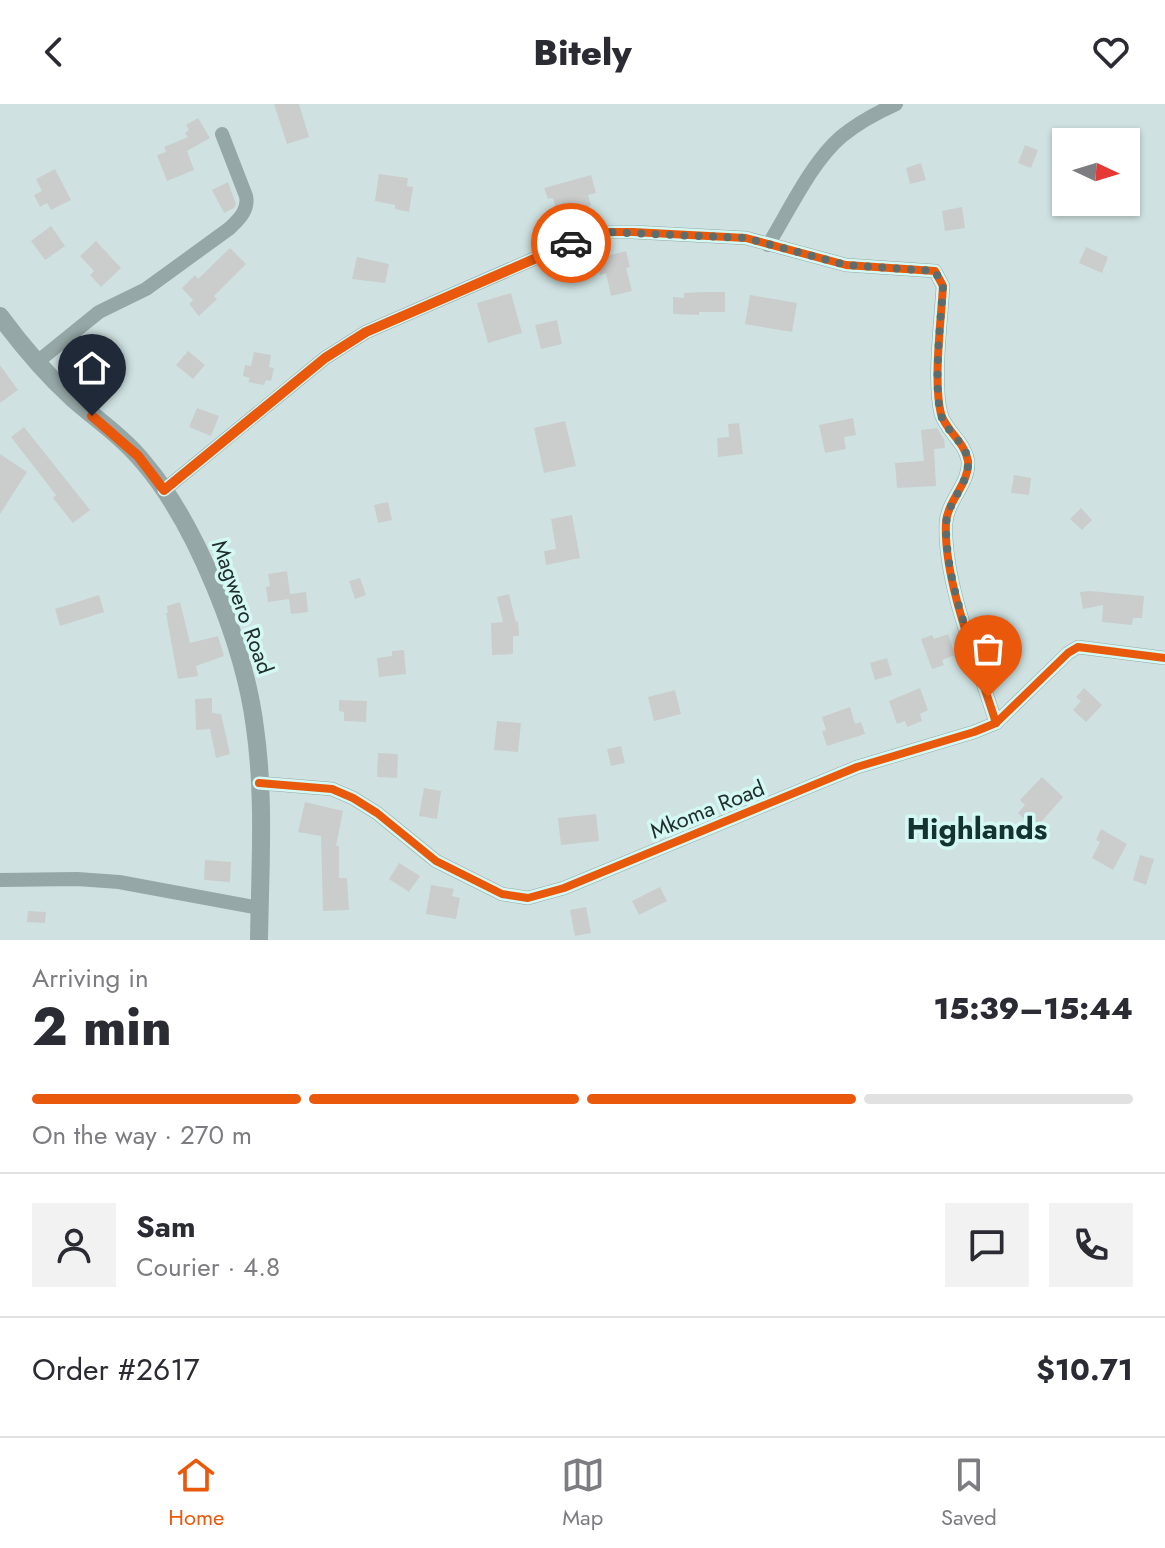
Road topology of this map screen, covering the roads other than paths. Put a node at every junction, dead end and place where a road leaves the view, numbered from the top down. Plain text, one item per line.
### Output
1 (896, 104) edge
2 (222, 134) dead end
3 (768, 245) junction
4 (0, 316) edge
5 (36, 363) junction
6 (164, 490) junction
7 (1165, 658) edge
8 (996, 723) junction
9 (259, 783) junction
10 (0, 880) edge
11 (260, 908) junction
12 (259, 940) edge

1 - 3 street
2 - 5 street
3 - 6 street
3 - 8 street
4 - 5 street, Magwero Road
5 - 6 street, Magwero Road
6 - 9 street, Magwero Road
7 - 8 street, Mkoma Road
8 - 9 street, Mkoma Road
9 - 11 street, Magwero Road
10 - 11 street
11 - 12 street, Magwero Road

